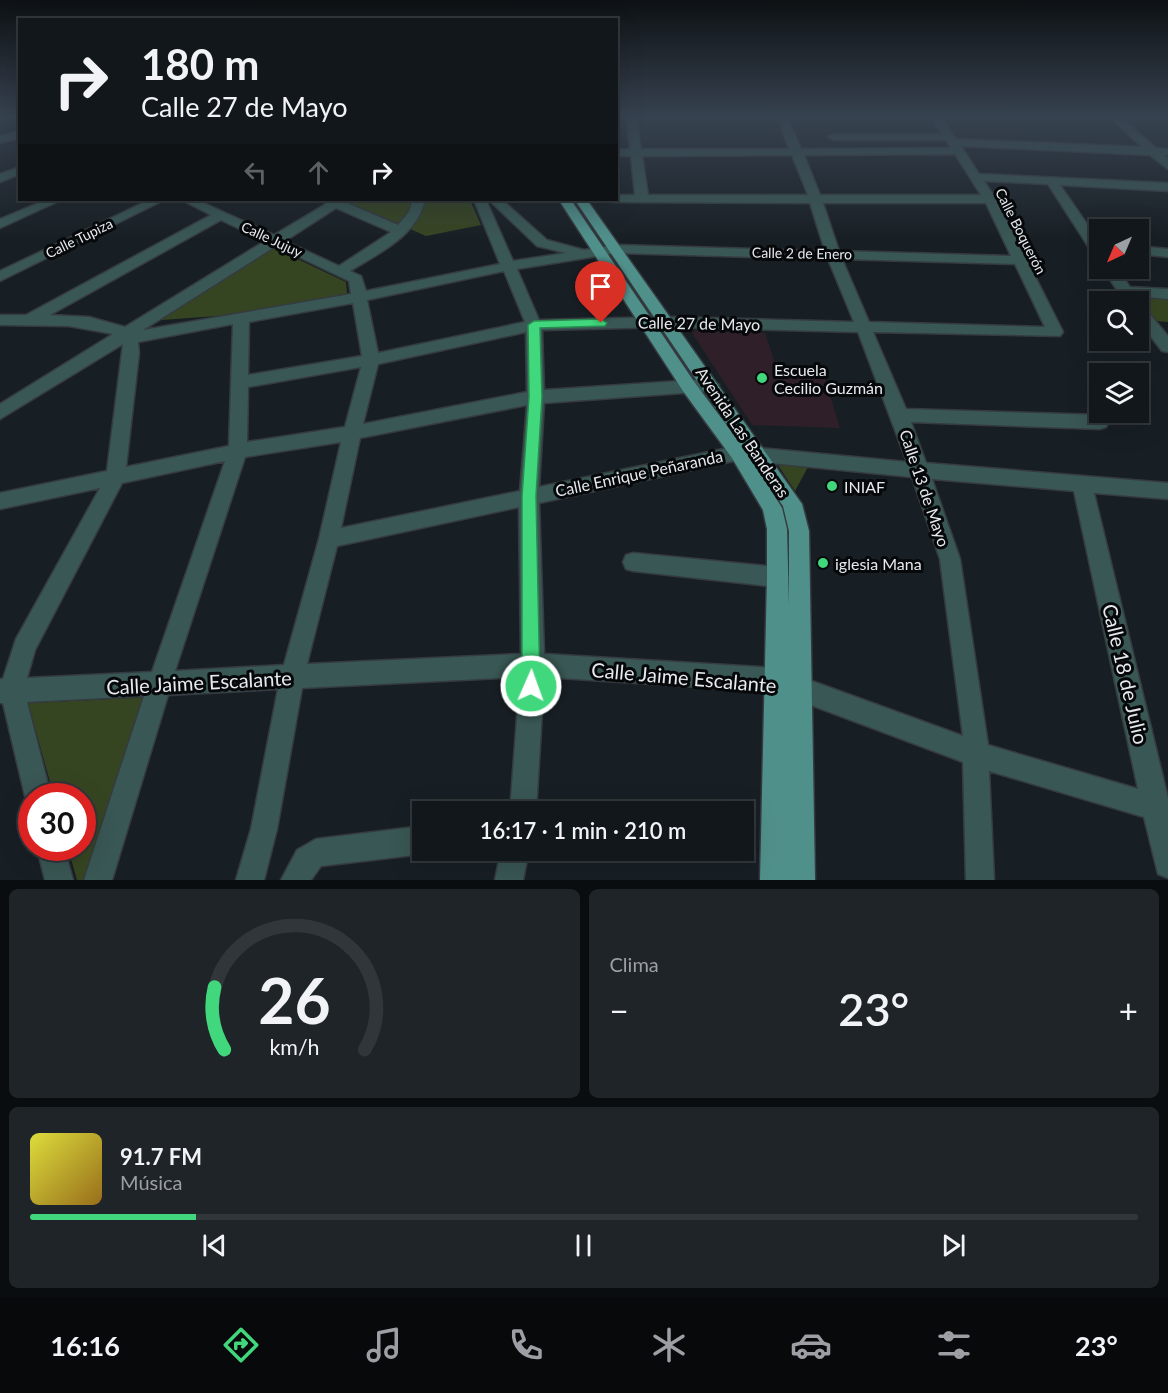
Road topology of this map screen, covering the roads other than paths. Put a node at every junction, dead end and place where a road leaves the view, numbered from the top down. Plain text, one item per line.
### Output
1 (637, 157) edge
2 (798, 157) edge
3 (964, 157) edge
4 (18, 171) edge
5 (976, 177) junction
6 (0, 178) edge
7 (1051, 180) junction
8 (1168, 187) edge
9 (642, 198) junction
10 (815, 198) junction
11 (618, 199) edge
12 (990, 199) junction
13 (53, 201) edge
14 (156, 201) edge
15 (190, 201) edge
16 (332, 201) edge
17 (418, 201) edge
18 (480, 201) edge
19 (496, 201) edge
20 (566, 201) edge
21 (581, 201) edge
22 (221, 215) junction
23 (0, 224) edge
24 (400, 231) junction
25 (1089, 236) edge
26 (274, 241) junction
27 (600, 251) junction
28 (1149, 251) edge
29 (1168, 252) edge
30 (833, 254) junction
31 (1020, 260) junction
32 (509, 266) junction
33 (0, 278) edge
34 (352, 282) junction
35 (1168, 294) edge
36 (1149, 295) edge
37 (241, 318) junction
38 (0, 320) edge
39 (28, 320) junction
40 (646, 322) junction
41 (668, 322) junction
42 (1149, 323) edge
43 (534, 325) junction
44 (864, 325) junction
45 (1054, 332) joint
46 (126, 336) junction
47 (1168, 347) edge
48 (371, 360) junction
49 (240, 382) junction
50 (711, 385) junction
51 (689, 387) junction
52 (536, 397) junction
53 (0, 412) edge
54 (900, 415) junction
55 (1089, 422) edge
56 (352, 434) junction
57 (238, 451) junction
58 (738, 453) junction
59 (761, 457) junction
60 (918, 470) junction
61 (116, 476) junction
62 (1082, 484) junction
63 (1168, 491) edge
64 (529, 496) junction
65 (0, 501) edge
66 (329, 539) junction
67 (633, 562) dead end
68 (778, 577) junction
69 (533, 665) junction
70 (292, 678) junction
71 (159, 685) junction
72 (787, 686) junction
73 (6, 690) edge
74 (976, 754) junction
75 (34, 783) edge
76 (524, 801) edge
77 (1162, 809) edge
78 (412, 841) edge
79 (54, 861) edge
80 (513, 861) edge
81 (1168, 864) edge
82 (59, 880) edge
83 (98, 880) edge
84 (250, 880) edge
85 (295, 880) edge
86 (509, 880) edge
87 (774, 880) edge
88 (801, 880) edge
89 (980, 880) edge

1 - 9 street
2 - 10 street, Calle 13 de Mayo
3 - 5 street, Calle Boquerón
4 - 6 street
5 - 7 street
5 - 12 street, Calle Boquerón
7 - 8 street
7 - 25 street
9 - 10 street
9 - 11 street
10 - 12 street
10 - 30 street, Calle 13 de Mayo
12 - 31 street, Calle Boquerón
13 - 23 street
14 - 33 street, Calle Tupiza
15 - 22 street, Calle Jujuy
16 - 24 street
16 - 26 street
17 - 24 street
18 - 32 street
19 - 27 street
20 - 27 main road, Avenida Las Banderas
21 - 27 main road, Avenida Las Banderas
22 - 26 street, Calle Jujuy
22 - 39 street
24 - 34 street
26 - 34 street, Calle Jujuy
26 - 46 street
27 - 30 street, Calle 2 de Enero
27 - 32 street
27 - 40 main road, Avenida Las Banderas
27 - 41 main road, Avenida Las Banderas
28 - 29 street
30 - 31 street, Calle 2 de Enero
30 - 44 street, Calle 13 de Mayo
31 - 45 street, Calle Boquerón
32 - 34 street
32 - 43 street
34 - 37 street
34 - 48 street
35 - 36 street
37 - 46 street
37 - 49 street
38 - 39 street
39 - 46 street
40 - 41 street, Calle 27 de Mayo
40 - 43 street, Calle 27 de Mayo
40 - 51 main road, Avenida Las Banderas
41 - 44 street, Calle 27 de Mayo
41 - 50 main road, Avenida Las Banderas
42 - 47 street
43 - 48 street, Calle 27 de Mayo
43 - 52 street
44 - 45 street, Calle 27 de Mayo
44 - 54 street, Calle 13 de Mayo
46 - 53 street
46 - 61 street
48 - 49 street, Calle 27 de Mayo
48 - 56 street
49 - 57 street
50 - 51 street
50 - 59 main road, Avenida Las Banderas
51 - 52 street
51 - 58 main road, Avenida Las Banderas
52 - 56 street
52 - 64 street
54 - 55 street
54 - 60 street, Calle 13 de Mayo
56 - 57 street
56 - 66 street
57 - 61 street
57 - 71 street
58 - 59 street, Calle Enrique Peñaranda
58 - 64 street, Calle Enrique Peñaranda
58 - 68 main road, Avenida Las Banderas
59 - 60 street, Calle Enrique Peñaranda
59 - 72 main road, Avenida Las Banderas
60 - 62 street, Calle Enrique Peñaranda
60 - 74 street, Calle 13 de Mayo
61 - 65 street
61 - 73 street
62 - 63 street, Calle Enrique Peñaranda
62 - 77 street, Calle 18 de Julio
64 - 66 street, Calle Enrique Peñaranda
64 - 69 street
66 - 70 street
67 - 68 street
68 - 72 main road, Avenida Las Banderas
69 - 70 street, Calle Jaime Escalante
69 - 72 street, Calle Jaime Escalante
69 - 76 street
70 - 71 street, Calle Jaime Escalante
70 - 84 street
71 - 73 street, Calle Jaime Escalante
71 - 83 street
72 - 74 street, Calle Jaime Escalante
72 - 87 main road, Avenida Las Banderas
72 - 88 main road, Avenida Las Banderas
73 - 75 street
74 - 77 street, Calle Jaime Escalante
74 - 89 street, Calle 13 de Mayo
77 - 81 street, Calle 18 de Julio
78 - 85 street
79 - 82 street
80 - 86 street

